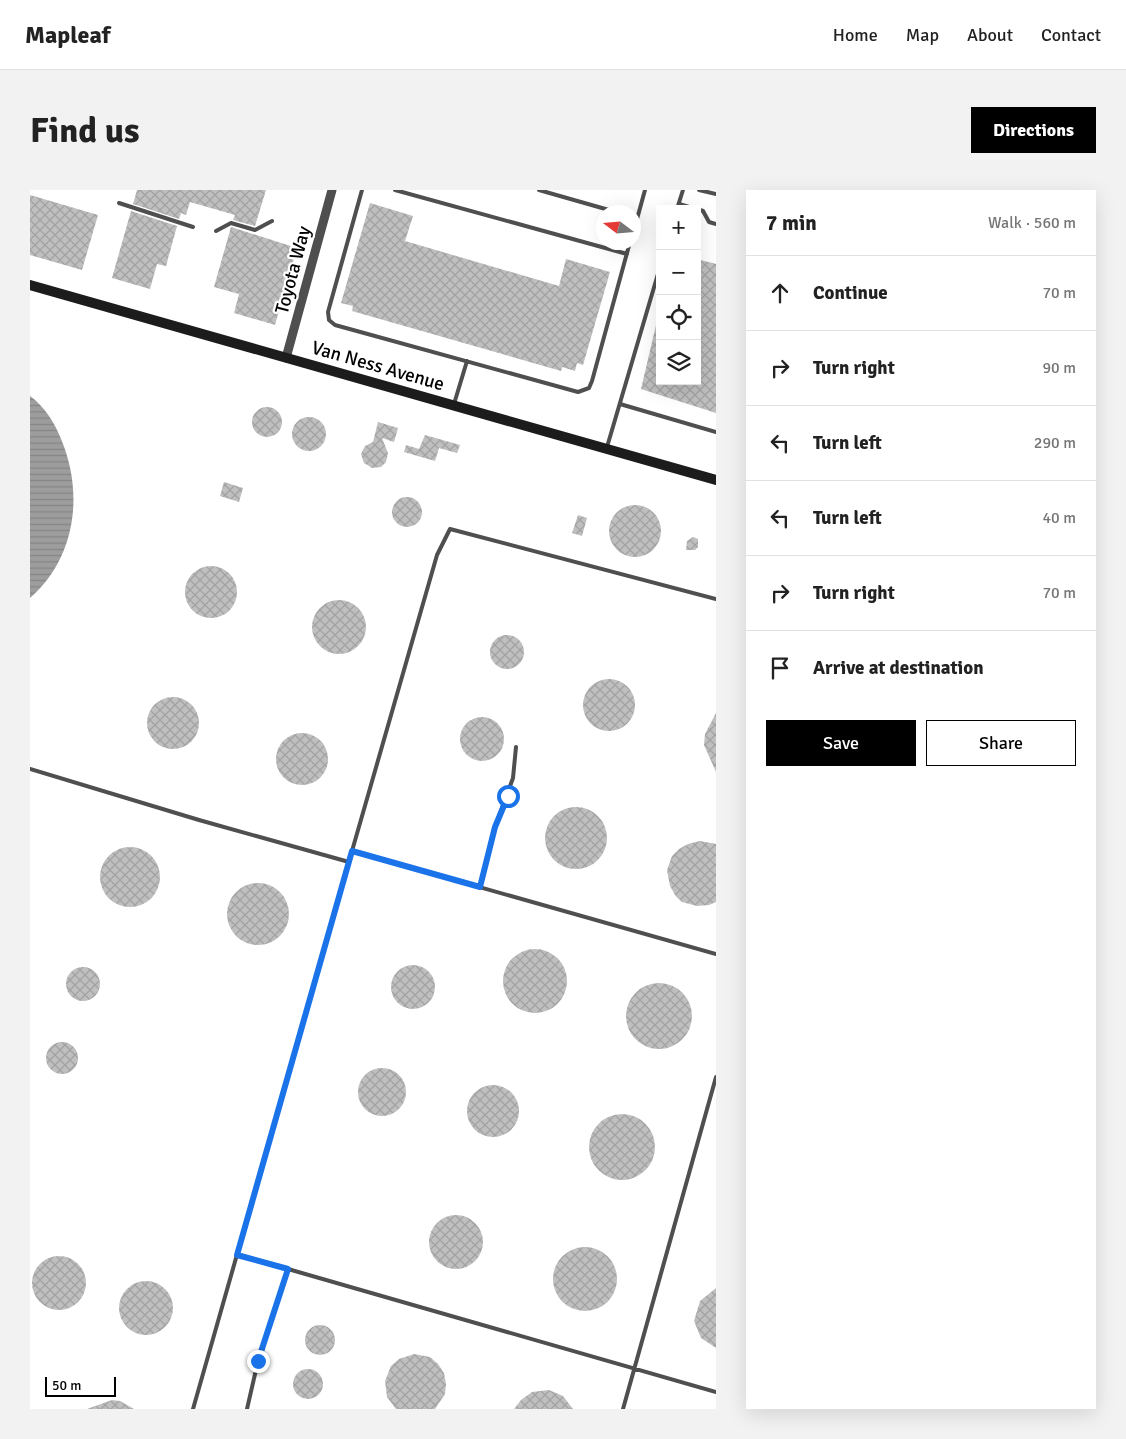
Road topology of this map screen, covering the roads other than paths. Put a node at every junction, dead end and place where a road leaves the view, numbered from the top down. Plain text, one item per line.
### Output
1 (332, 190) edge
2 (362, 190) edge
3 (395, 190) edge
4 (539, 190) edge
5 (644, 190) edge
6 (682, 190) edge
7 (699, 190) edge
8 (716, 194) edge
9 (119, 203) dead end
10 (678, 204) joint
11 (639, 205) edge
12 (682, 205) edge
13 (596, 206) edge
14 (701, 210) edge
15 (272, 220) dead end
16 (716, 224) edge
17 (193, 227) dead end
18 (216, 231) dead end
19 (628, 250) edge
20 (627, 254) junction
21 (656, 282) edge
22 (30, 285) edge
23 (286, 358) junction
24 (466, 361) junction
25 (620, 404) junction
26 (453, 406) junction
27 (716, 432) edge
28 (606, 449) junction
29 (716, 480) edge
30 (716, 599) edge
31 (516, 747) dead end
32 (30, 769) edge
33 (352, 851) junction
34 (349, 862) junction
35 (480, 887) junction
36 (716, 954) edge
37 (716, 1078) edge
38 (237, 1255) junction
39 (288, 1269) junction
40 (634, 1368) junction
41 (716, 1392) edge
42 (194, 1409) edge
43 (248, 1409) edge
44 (623, 1409) edge

1 - 23 street, Toyota Way
2 - 24 lane
3 - 20 lane
4 - 13 lane
5 - 11 lane
6 - 10 lane
7 - 8 lane
9 - 17 lane
10 - 12 lane
14 - 16 lane
15 - 18 lane
19 - 20 lane
20 - 24 lane
21 - 25 lane
22 - 23 main road, Van Ness Avenue
23 - 26 main road, Van Ness Avenue
24 - 26 lane
25 - 27 lane
25 - 28 lane
26 - 28 main road, Van Ness Avenue
28 - 29 main road, Van Ness Avenue
30 - 33 lane
31 - 35 lane
32 - 34 lane
33 - 34 lane
33 - 35 lane
34 - 38 lane
35 - 36 lane
37 - 40 lane
38 - 39 lane
38 - 42 lane
39 - 40 lane
39 - 43 lane
40 - 41 lane
40 - 44 lane

